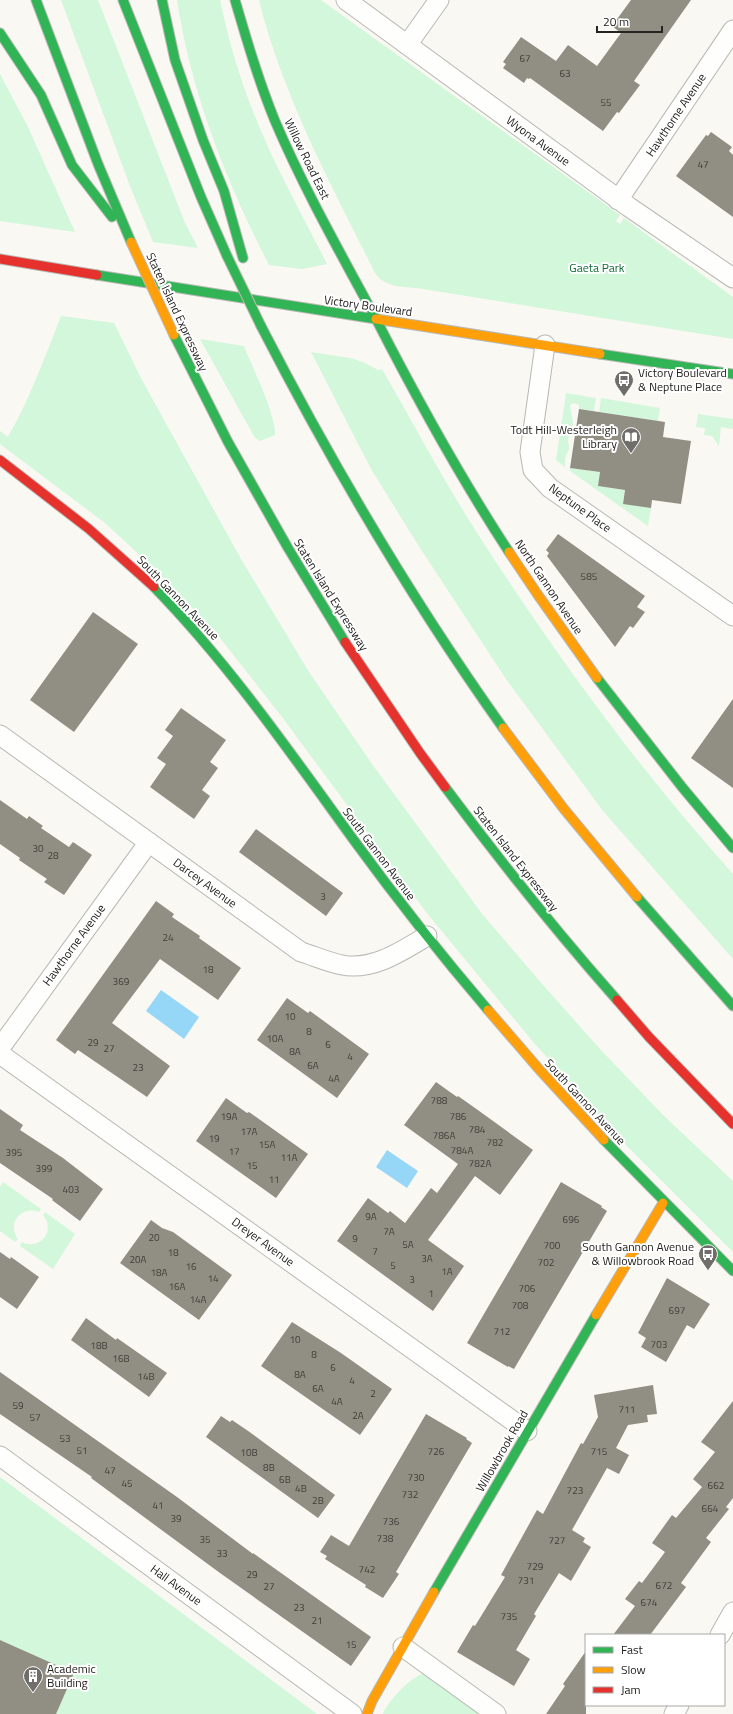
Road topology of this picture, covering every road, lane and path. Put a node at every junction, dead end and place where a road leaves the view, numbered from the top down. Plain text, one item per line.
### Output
1 (36, 0) edge
2 (123, 0) edge
3 (162, 0) edge
4 (235, 0) edge
5 (346, 0) edge
6 (439, 0) edge
7 (733, 30) edge
8 (0, 33) edge
9 (407, 45) junction
10 (618, 200) junction
11 (131, 242) junction
12 (0, 259) edge
13 (733, 278) edge
14 (376, 320) junction
15 (261, 326) junction
16 (545, 345) junction
17 (733, 374) edge
18 (0, 460) edge
19 (733, 616) edge
20 (0, 734) edge
21 (149, 842) junction
22 (733, 848) edge
23 (427, 936) junction
24 (733, 1006) edge
25 (0, 1048) edge
26 (0, 1054) edge
27 (733, 1124) edge
28 (663, 1203) junction
29 (733, 1271) edge
30 (527, 1431) junction
31 (0, 1456) edge
32 (733, 1612) edge
33 (721, 1634) edge
34 (403, 1647) junction
35 (352, 1714) edge
36 (367, 1714) edge
37 (496, 1714) edge

1 - 11 main road, Staten Island Expressway
2 - 15 main road, bridge
3 - 15 main road, bridge
4 - 14 main road, Willow Road East
5 - 9 street, Wyona Avenue
6 - 9 street
7 - 10 street, Hawthorne Avenue
8 - 11 main road
9 - 10 street, Wyona Avenue
10 - 13 street, Wyona Avenue
11 - 27 main road, Staten Island Expressway, bridge
12 - 14 main road, Victory Boulevard
14 - 16 main road, Victory Boulevard
14 - 22 main road, North Gannon Avenue
15 - 24 main road
16 - 17 main road, Victory Boulevard
16 - 19 street, Neptune Place
18 - 23 main road, South Gannon Avenue
20 - 21 street, Darcey Avenue
21 - 23 street, Darcey Avenue
21 - 25 street, Hawthorne Avenue
23 - 28 main road, South Gannon Avenue
26 - 30 street, Dreyer Avenue
28 - 29 main road, South Gannon Avenue
28 - 30 main road, Willowbrook Road
30 - 34 main road, Willowbrook Road
31 - 35 street, Hall Avenue
32 - 33 street
34 - 36 main road, Willowbrook Road
34 - 37 street

